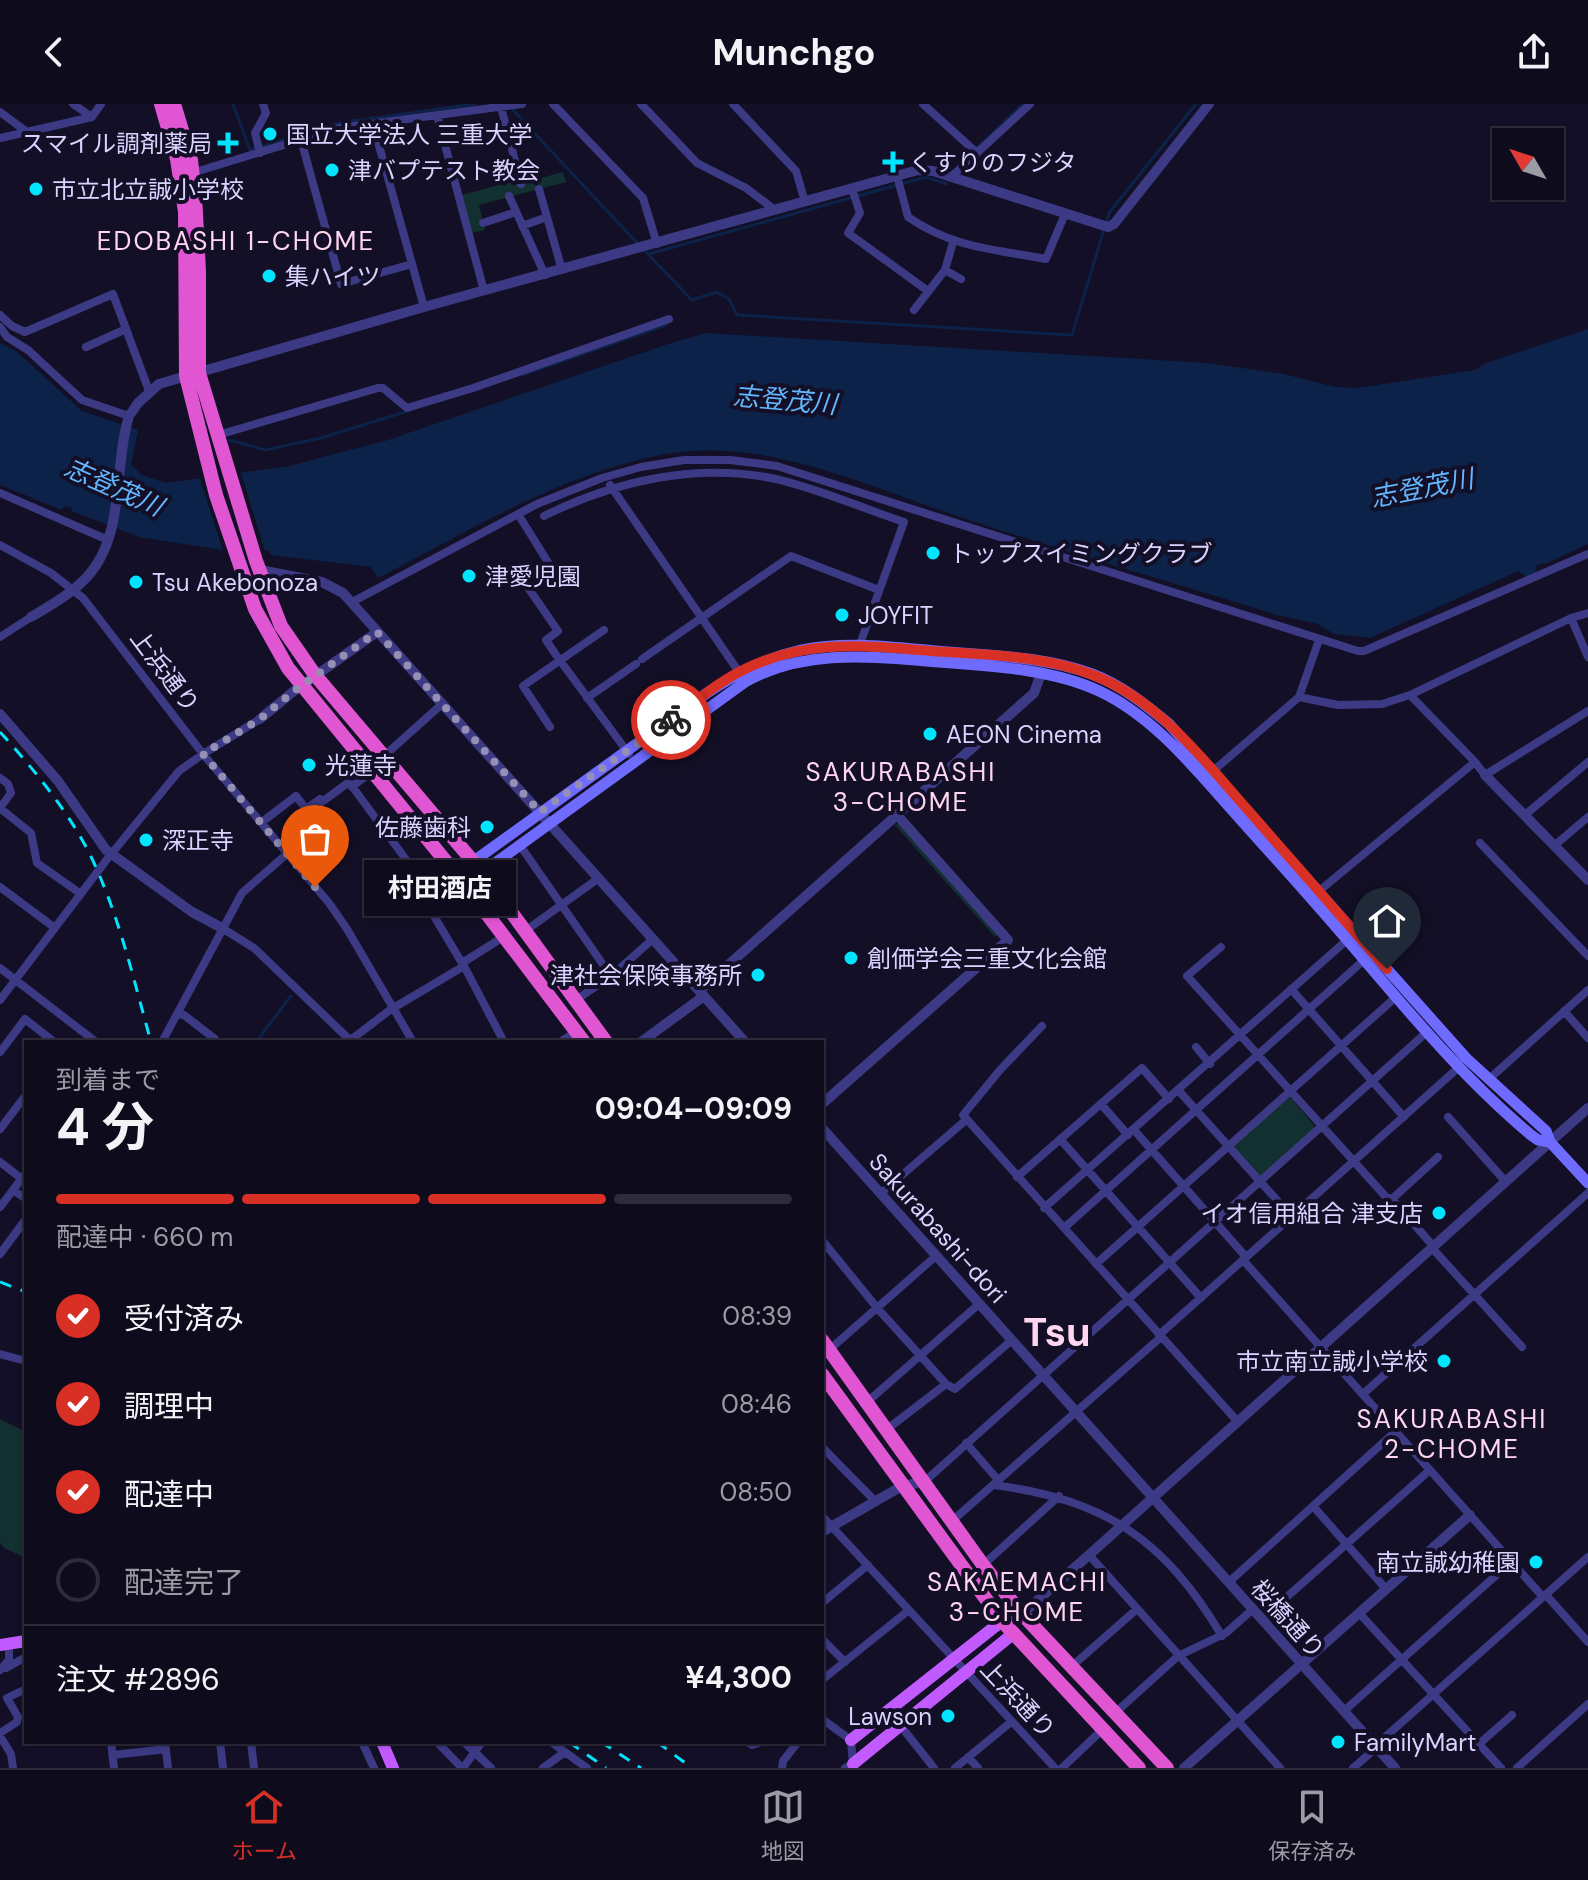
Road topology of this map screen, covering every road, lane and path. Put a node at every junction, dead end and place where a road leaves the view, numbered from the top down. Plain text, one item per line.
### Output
1 (73, 104) edge
2 (101, 104) edge
3 (161, 104) edge
4 (174, 104) edge
5 (263, 104) edge
6 (522, 104) edge
7 (553, 104) edge
8 (641, 104) edge
9 (733, 104) edge
10 (923, 104) edge
11 (1030, 104) edge
12 (1209, 104) edge
13 (501, 107) junction
14 (0, 112) edge
15 (437, 115) junction
16 (92, 117) junction
17 (373, 124) junction
18 (27, 132) junction
19 (0, 138) edge
20 (301, 140) junction
21 (259, 150) junction
22 (977, 153) junction
23 (192, 173) junction
24 (897, 176) junction
25 (951, 177) junction
26 (521, 184) dead end
27 (539, 189) dead end
28 (852, 189) junction
29 (509, 196) dead end
30 (805, 202) junction
31 (775, 210) junction
32 (516, 212) junction
33 (1065, 214) junction
34 (547, 217) junction
35 (483, 223) dead end
36 (522, 226) junction
37 (953, 242) junction
38 (657, 244) junction
39 (412, 264) junction
40 (562, 270) junction
41 (945, 270) junction
42 (545, 275) junction
43 (961, 279) dead end
44 (484, 291) junction
45 (928, 291) junction
46 (424, 307) junction
47 (914, 310) dead end
48 (0, 315) edge
49 (669, 319) dead end
50 (0, 327) edge
51 (126, 329) junction
52 (86, 347) dead end
53 (192, 374) junction
54 (149, 391) junction
55 (128, 421) junction
56 (218, 435) junction
57 (605, 478) junction
58 (613, 489) junction
59 (0, 493) edge
60 (518, 514) junction
61 (544, 516) dead end
62 (108, 540) junction
63 (0, 545) edge
64 (1588, 554) edge
65 (258, 565) junction
66 (554, 572) dead end
67 (529, 589) dead end
68 (74, 590) junction
69 (879, 590) junction
70 (352, 602) junction
71 (1588, 613) edge
72 (31, 617) joint
73 (702, 618) junction
74 (1571, 618) junction
75 (604, 630) dead end
76 (377, 632) junction
77 (0, 637) edge
78 (1319, 640) junction
79 (860, 644) junction
80 (1588, 657) edge
81 (560, 661) junction
82 (739, 672) junction
83 (1041, 674) junction
84 (315, 675) junction
85 (302, 685) junction
86 (1410, 695) junction
87 (1299, 697) junction
88 (587, 698) junction
89 (442, 704) junction
90 (0, 714) edge
91 (1586, 716) edge
92 (260, 719) joint
93 (550, 727) dead end
94 (203, 754) junction
95 (632, 755) junction
96 (384, 756) junction
97 (1475, 762) junction
98 (1588, 762) edge
99 (372, 771) junction
100 (1209, 775) junction
101 (1485, 775) junction
102 (0, 778) edge
103 (352, 787) junction
104 (540, 812) junction
105 (897, 815) junction
106 (1525, 815) junction
107 (1588, 817) edge
108 (262, 822) junction
109 (549, 822) junction
110 (1480, 843) dead end
111 (519, 844) junction
112 (1555, 845) junction
113 (288, 853) junction
114 (112, 854) junction
115 (478, 866) junction
116 (599, 878) junction
117 (461, 879) junction
118 (1588, 879) edge
119 (0, 887) edge
120 (1319, 891) junction
121 (81, 894) junction
122 (562, 905) junction
123 (55, 928) junction
124 (222, 928) junction
125 (525, 931) junction
126 (505, 936) junction
127 (653, 939) junction
128 (1347, 940) junction
129 (1221, 947) dead end
130 (1588, 956) edge
131 (1364, 960) junction
132 (463, 964) junction
133 (0, 968) edge
134 (611, 976) junction
135 (15, 980) junction
136 (1291, 989) junction
137 (1588, 990) edge
138 (701, 993) junction
139 (1396, 997) junction
140 (0, 1000) edge
141 (576, 1000) junction
142 (393, 1008) junction
143 (1309, 1010) junction
144 (1564, 1011) junction
145 (178, 1014) junction
146 (1042, 1026) dead end
147 (1427, 1032) junction
148 (1241, 1036) junction
149 (580, 1037) edge
150 (657, 1038) edge
151 (1588, 1038) edge
152 (215, 1039) dead end
153 (51, 1040) edge
154 (93, 1040) edge
155 (163, 1040) edge
156 (348, 1040) edge
157 (350, 1040) edge
158 (412, 1040) edge
159 (503, 1040) edge
160 (605, 1040) edge
161 (743, 1040) edge
162 (1341, 1045) junction
163 (1196, 1047) dead end
164 (0, 1052) edge
165 (1258, 1055) junction
166 (1210, 1064) junction
167 (1458, 1068) junction
168 (1488, 1080) junction
169 (1373, 1081) junction
170 (1179, 1091) junction
171 (1290, 1091) junction
172 (24, 1098) edge
173 (1169, 1099) junction
174 (824, 1102) edge
175 (1101, 1104) junction
176 (1588, 1108) edge
177 (1197, 1110) junction
178 (1404, 1117) junction
179 (1448, 1117) dead end
180 (966, 1120) junction
181 (1322, 1126) junction
182 (0, 1129) edge
183 (824, 1130) edge
184 (1131, 1132) junction
185 (1060, 1139) junction
186 (1550, 1142) junction
187 (1229, 1145) junction
188 (1152, 1150) junction
189 (1438, 1157) dead end
190 (1354, 1161) junction
191 (0, 1162) edge
192 (1088, 1170) junction
193 (24, 1176) edge
194 (1017, 1177) junction
195 (1260, 1181) junction
196 (1506, 1182) junction
197 (1588, 1183) edge
198 (1184, 1185) junction
199 (13, 1190) junction
200 (1105, 1190) junction
201 (1588, 1193) edge
202 (880, 1194) junction
203 (24, 1198) edge
204 (1392, 1199) junction
205 (0, 1207) edge
206 (1044, 1208) junction
207 (1292, 1217) junction
208 (1215, 1221) junction
209 (24, 1222) edge
210 (1138, 1227) junction
211 (1064, 1228) junction
212 (824, 1242) edge
213 (1433, 1247) junction
214 (0, 1254) edge
215 (936, 1256) junction
216 (1245, 1258) junction
217 (1169, 1262) junction
218 (1096, 1264) junction
219 (1474, 1295) junction
220 (1201, 1298) junction
221 (1127, 1299) junction
222 (979, 1304) junction
223 (878, 1309) junction
224 (1160, 1336) junction
225 (1012, 1340) junction
226 (826, 1345) edge
227 (1322, 1347) junction
228 (1522, 1347) dead end
229 (0, 1354) edge
230 (920, 1356) junction
231 (24, 1360) edge
232 (1043, 1375) junction
233 (824, 1377) edge
234 (946, 1384) junction
235 (1363, 1394) junction
236 (866, 1403) junction
237 (1076, 1412) junction
238 (1238, 1422) junction
239 (886, 1430) junction
240 (1396, 1431) junction
241 (966, 1443) junction
242 (824, 1449) edge
243 (1430, 1470) junction
244 (924, 1482) junction
245 (997, 1483) junction
246 (902, 1486) junction
247 (1059, 1496) junction
248 (1153, 1496) junction
249 (876, 1502) junction
250 (1313, 1506) junction
251 (1470, 1515) junction
252 (952, 1521) junction
253 (1121, 1525) junction
254 (827, 1529) edge
255 (1346, 1545) junction
256 (1089, 1555) junction
257 (1588, 1557) edge
258 (1511, 1562) junction
259 (868, 1565) junction
260 (983, 1565) junction
261 (1229, 1582) junction
262 (1386, 1589) junction
263 (1544, 1596) junction
264 (824, 1601) edge
265 (1137, 1609) junction
266 (1253, 1609) junction
267 (909, 1610) junction
268 (1359, 1613) junction
269 (1022, 1614) junction
270 (1262, 1619) junction
271 (1002, 1621) junction
272 (1014, 1633) junction
273 (1222, 1636) junction
274 (24, 1641) edge
275 (824, 1641) edge
276 (1588, 1642) edge
277 (4, 1644) edge
278 (1178, 1656) junction
279 (24, 1658) edge
280 (1401, 1659) junction
281 (954, 1660) junction
282 (845, 1662) junction
283 (1302, 1664) junction
284 (1071, 1667) junction
285 (0, 1671) edge
286 (966, 1672) junction
287 (824, 1678) edge
288 (24, 1690) edge
289 (1435, 1694) junction
290 (1588, 1704) edge
291 (1344, 1711) junction
292 (1115, 1713) junction
293 (1512, 1715) dead end
294 (824, 1720) edge
295 (1237, 1721) junction
296 (1011, 1722) junction
297 (900, 1725) junction
298 (1102, 1730) junction
299 (0, 1736) edge
300 (851, 1740) junction
301 (111, 1744) edge
302 (220, 1744) edge
303 (251, 1744) edge
304 (363, 1744) edge
305 (383, 1744) edge
306 (439, 1744) edge
307 (466, 1744) edge
308 (481, 1744) edge
309 (554, 1744) edge
310 (796, 1744) edge
311 (1479, 1744) junction
312 (166, 1745) edge
313 (1376, 1747) junction
314 (475, 1752) junction
315 (565, 1752) junction
316 (113, 1755) junction
317 (968, 1757) junction
318 (849, 1766) edge
319 (13, 1768) edge
320 (114, 1768) edge
321 (168, 1768) edge
322 (223, 1768) edge
323 (254, 1768) edge
324 (374, 1768) edge
325 (393, 1768) edge
326 (462, 1768) edge
327 (491, 1768) edge
328 (543, 1768) edge
329 (587, 1768) edge
330 (782, 1768) edge
331 (934, 1768) edge
332 (955, 1768) edge
333 (978, 1768) edge
334 (1055, 1768) edge
335 (1062, 1768) edge
336 (1139, 1768) edge
337 (1167, 1768) edge
338 (1184, 1768) edge
339 (1280, 1768) edge
340 (1353, 1768) edge
341 (1395, 1768) edge
342 (1501, 1768) edge
343 (1517, 1768) edge

1 - 16 street
2 - 16 street
3 - 53 highway
4 - 23 highway
5 - 21 street
6 - 13 street
7 - 38 street
8 - 31 street
9 - 30 street
10 - 22 street
11 - 22 street
12 - 33 street
13 - 15 street
13 - 26 street
14 - 18 street
15 - 17 street
15 - 44 street
16 - 18 street
17 - 20 street
17 - 39 street
18 - 19 street
20 - 21 street
20 - 39 street
21 - 23 street
22 - 25 street
23 - 53 highway
24 - 25 street
24 - 28 street
24 - 37 street
25 - 33 street
27 - 34 street
28 - 30 street
28 - 45 street
29 - 32 street
30 - 31 street
31 - 38 street
32 - 35 street
32 - 36 street
33 - 37 street
34 - 36 street
34 - 40 street
36 - 42 street
37 - 41 street
38 - 40 street
39 - 46 street
40 - 42 street
41 - 43 street
41 - 45 street
42 - 44 street
44 - 46 street
45 - 47 street
46 - 53 street
48 - 51 street
49 - 56 street
50 - 55 street
51 - 52 street
51 - 54 street
53 - 54 street
53 - 56 highway
53 - 85 highway
54 - 55 street
55 - 62 street
56 - 65 highway
57 - 58 street
57 - 60 street
57 - 78 street
58 - 61 street
58 - 69 street
58 - 73 street
59 - 62 street
60 - 66 street
60 - 70 street
62 - 68 street
63 - 68 street, 上浜通り
64 - 78 street
65 - 70 street
65 - 84 highway
67 - 81 street
68 - 72 street
68 - 94 street, 上浜通り
69 - 73 street
69 - 79 street
70 - 76 street
71 - 74 street
72 - 77 street
73 - 82 street
73 - 88 street
74 - 80 street
74 - 86 street
75 - 81 street
76 - 84 street
76 - 89 street
78 - 87 street
79 - 82 main road
79 - 100 main road
81 - 88 street
81 - 93 street
82 - 95 main road
83 - 95 main road
83 - 100 main road
83 - 105 street
84 - 85 street
84 - 96 highway
85 - 92 street
85 - 99 highway
86 - 87 street
86 - 97 street
87 - 100 street
88 - 95 street
89 - 96 street
89 - 104 street
90 - 114 street
91 - 101 street
92 - 94 street
94 - 108 street, 上浜通り
94 - 114 street
95 - 104 main road
95 - 109 main road
96 - 115 highway
97 - 101 street
97 - 120 street
98 - 106 street
99 - 103 street
99 - 117 highway
100 - 120 main road
100 - 128 main road
101 - 106 street
102 - 121 street
103 - 108 street
103 - 132 street
104 - 109 street
104 - 115 main road
105 - 138 street
105 - 174 street
106 - 112 street
107 - 112 street
108 - 113 street, 上浜通り
109 - 111 main road
109 - 116 street
110 - 130 street
111 - 115 main road
111 - 122 street
112 - 118 street
113 - 124 street
113 - 142 street, 上浜通り
114 - 121 street
114 - 124 street
115 - 117 main road
115 - 125 highway
116 - 122 street
116 - 127 street
117 - 126 highway
119 - 123 street
120 - 168 main road
121 - 123 street
122 - 125 street
122 - 134 street
123 - 135 street
124 - 145 street
124 - 156 street
125 - 141 highway
126 - 132 street
126 - 149 highway
127 - 134 street
127 - 138 street
128 - 131 main road
128 - 136 street
129 - 148 street
131 - 139 main road
131 - 143 street
132 - 142 street
132 - 159 street
133 - 135 street
134 - 141 street
135 - 140 street
135 - 154 street
136 - 143 street
136 - 148 street
137 - 144 street
138 - 150 street
138 - 161 street
139 - 147 main road
139 - 162 street
141 - 160 highway
142 - 157 street
142 - 158 street, 上浜通り
143 - 162 street
143 - 165 street
144 - 151 street
144 - 168 street
145 - 152 street
145 - 155 street
146 - 180 street
147 - 167 main road
147 - 169 street
148 - 165 street
148 - 166 street
153 - 164 street
162 - 169 street
162 - 171 street
163 - 166 street
165 - 171 street
165 - 177 street
166 - 170 street
167 - 178 street
167 - 186 main road
168 - 186 main road
169 - 178 street
169 - 181 street
170 - 173 street
170 - 177 street
171 - 181 street
171 - 187 street
172 - 182 street
173 - 175 street
173 - 184 street
175 - 184 street
175 - 185 street
176 - 186 street
177 - 187 street
177 - 188 street
178 - 190 street
179 - 196 street
180 - 194 street
180 - 202 street
181 - 190 street
181 - 195 street
183 - 202 street, Sakurabashi-dori
184 - 188 street
184 - 192 street
185 - 192 street
185 - 194 street
186 - 196 street
186 - 197 main road
187 - 195 street
187 - 198 street
188 - 198 street
188 - 200 street
189 - 204 street
190 - 204 street
190 - 207 street
191 - 193 street
192 - 200 street
192 - 206 street
193 - 199 street
194 - 206 street
195 - 207 street
195 - 208 street
196 - 213 street
198 - 208 street
198 - 210 street
199 - 203 street
199 - 205 street
200 - 210 street
200 - 211 street
201 - 219 street
202 - 215 street, Sakurabashi-dori
204 - 213 street
206 - 211 street
207 - 216 street
208 - 216 street
208 - 217 street
209 - 214 street
210 - 217 street
210 - 218 street
211 - 218 street
212 - 223 street
213 - 219 street
213 - 227 street
215 - 222 street, Sakurabashi-dori
215 - 223 street
216 - 220 street
216 - 227 street
217 - 220 street
217 - 221 street
218 - 221 street
219 - 228 street
219 - 235 street
220 - 224 street
221 - 224 street
221 - 232 street
222 - 225 street, Sakurabashi-dori
222 - 230 street
223 - 226 street
223 - 230 street
224 - 237 street
224 - 238 street
225 - 232 street, Sakurabashi-dori
225 - 234 street
226 - 236 highway
227 - 235 street
227 - 238 street
229 - 231 street
230 - 234 street
230 - 236 street
232 - 237 street, Sakurabashi-dori
232 - 241 street
233 - 246 highway
234 - 239 street
235 - 240 street
236 - 239 highway
237 - 245 street
237 - 248 street, Sakurabashi-dori
238 - 248 street
239 - 244 highway
240 - 243 street
240 - 250 street
241 - 244 street
241 - 245 street
242 - 249 street
243 - 251 street
243 - 255 street
244 - 246 street
244 - 252 highway
245 - 247 street
245 - 252 street
246 - 249 street
246 - 271 highway
247 - 253 street
247 - 260 street
248 - 253 street
248 - 261 street, 桜橋通り
249 - 254 street
250 - 255 street
250 - 261 street
251 - 258 street
251 - 262 street
252 - 260 highway
253 - 256 street
253 - 273 street
254 - 259 street, 上浜通り
255 - 262 street
255 - 270 street
256 - 265 street
256 - 269 street
257 - 263 street
258 - 263 street
258 - 280 street
259 - 264 street
259 - 267 street, 上浜通り
260 - 269 highway
261 - 266 street, 桜橋通り
262 - 268 street
263 - 276 street
263 - 289 street
265 - 278 street
265 - 284 street
266 - 270 street, 桜橋通り
266 - 273 street
267 - 281 street, 上浜通り
267 - 282 street
268 - 280 street
268 - 283 street
269 - 271 street
269 - 272 street
269 - 284 highway
270 - 283 street, 桜橋通り
271 - 272 highway
271 - 281 main road
272 - 286 main road
272 - 298 highway
273 - 278 street
274 - 277 main road
275 - 282 street
277 - 285 street
278 - 292 street
278 - 295 street
279 - 285 street
280 - 289 street
280 - 291 street
281 - 286 street, 上浜通り
281 - 300 main road
282 - 287 street
283 - 291 street, 桜橋通り
283 - 295 street
284 - 292 highway
286 - 296 street, 上浜通り
286 - 297 main road
288 - 299 street
289 - 311 street
289 - 313 street
290 - 343 street
291 - 313 street, 桜橋通り
292 - 337 highway
293 - 311 street
294 - 300 street
295 - 338 street
295 - 339 street
296 - 317 street
296 - 334 street, 上浜通り
297 - 318 main road
297 - 331 street
298 - 335 street
298 - 336 highway
299 - 319 street
300 - 318 street
301 - 316 street
302 - 322 street
303 - 323 street
304 - 324 street
305 - 325 main road
306 - 326 street
307 - 314 street
308 - 314 street
309 - 315 street
310 - 330 street
311 - 342 street
312 - 316 street
312 - 321 street
313 - 340 street
313 - 341 street, 桜橋通り
314 - 326 street
314 - 327 street
315 - 328 street
315 - 329 street
316 - 320 street
317 - 332 street
317 - 333 street

